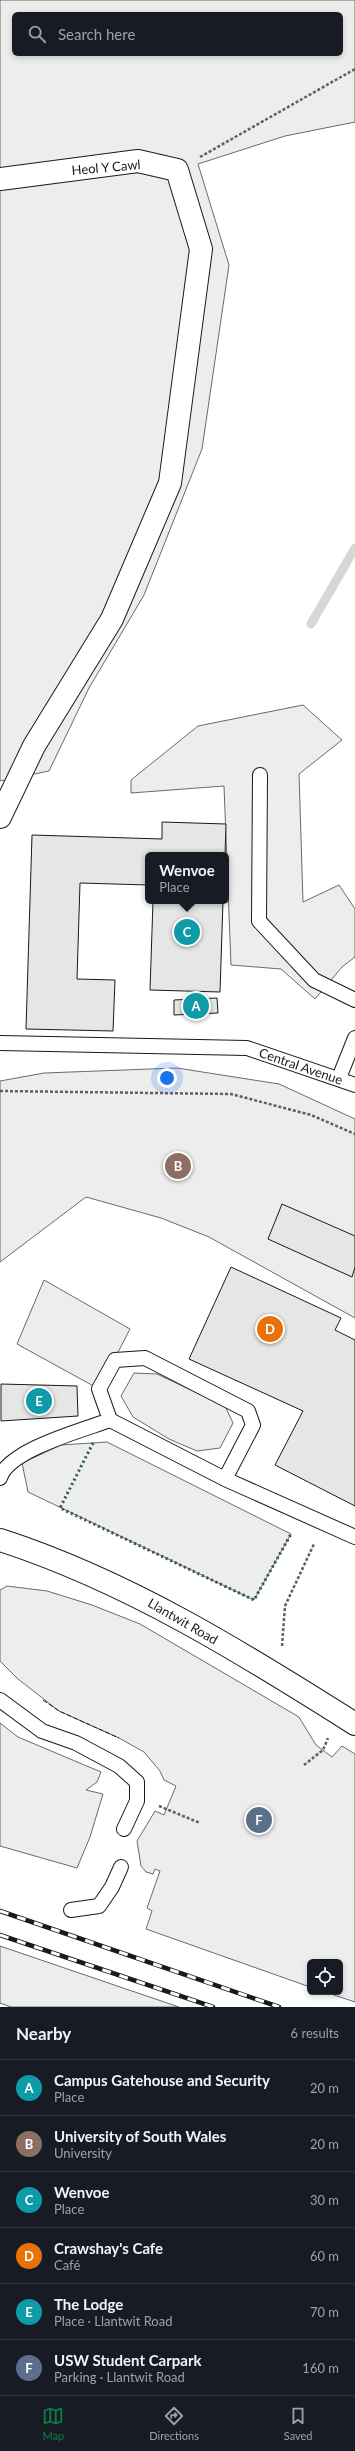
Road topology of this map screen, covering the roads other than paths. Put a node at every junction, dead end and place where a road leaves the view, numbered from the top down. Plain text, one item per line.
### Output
1 (0, 179) edge
2 (260, 775) dead end
3 (0, 817) edge
4 (355, 1000) edge
5 (355, 1038) edge
6 (0, 1043) edge
7 (339, 1078) junction
8 (355, 1085) edge
9 (110, 1420) junction
10 (0, 1478) edge
11 (225, 1479) junction
12 (355, 1537) edge
13 (0, 1540) edge
14 (0, 1700) edge
15 (355, 1724) edge
16 (124, 1828) dead end
17 (121, 1867) dead end
18 (71, 1910) dead end

1 - 3 street, Heol Y Cawl
2 - 4 lane
5 - 7 lane
6 - 7 lane, Central Avenue
7 - 8 lane, Central Avenue
9 - 10 lane
9 - 11 lane
9 - 11 lane
11 - 12 lane
13 - 15 street, Llantwit Road
14 - 16 lane
17 - 18 lane

